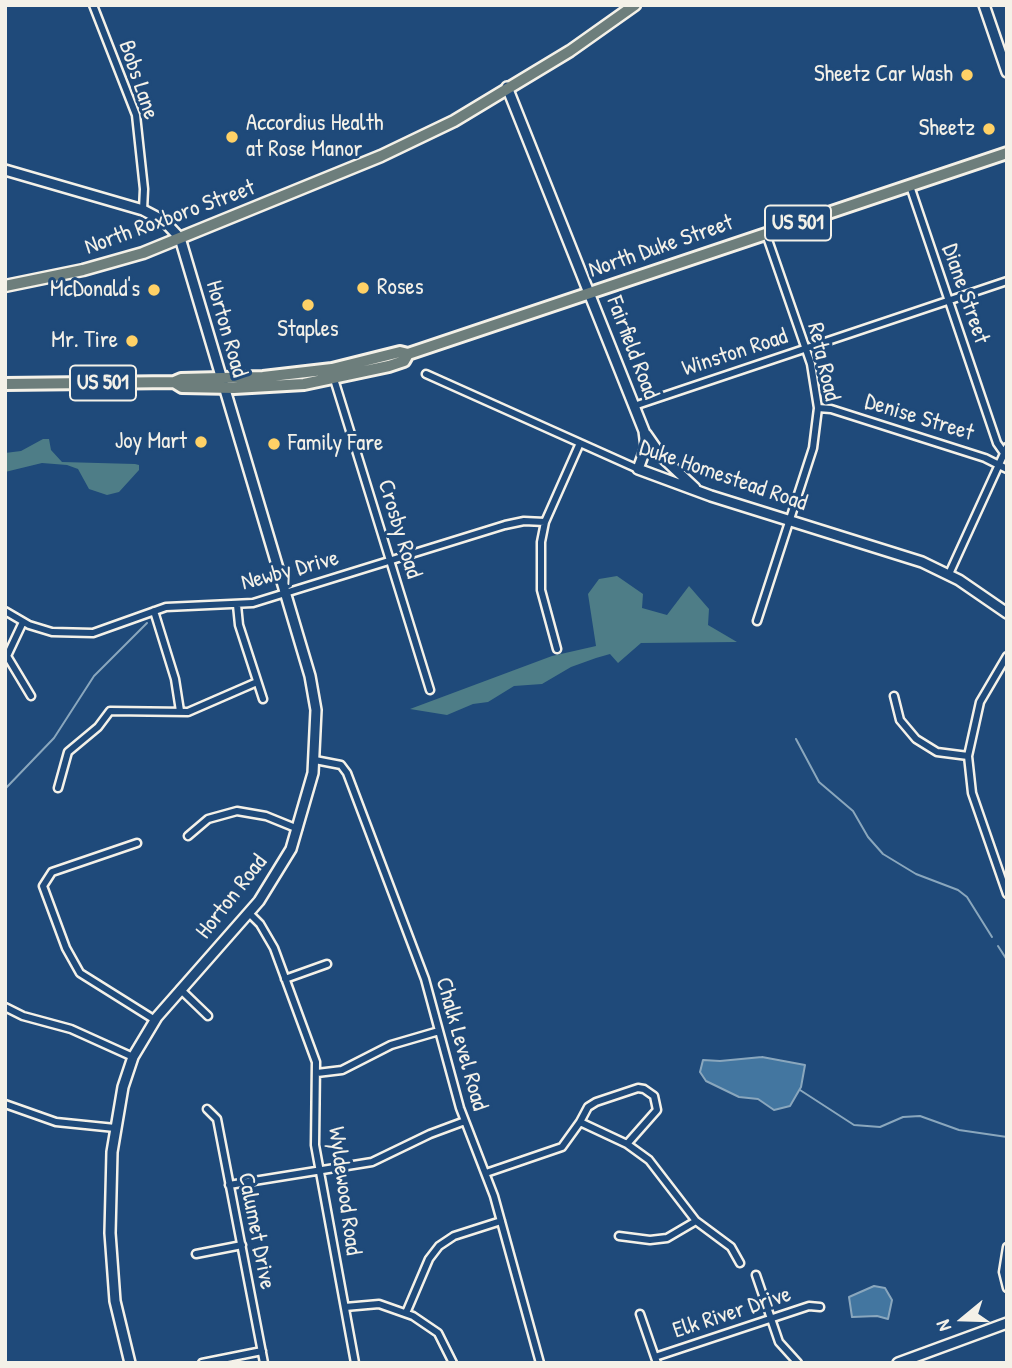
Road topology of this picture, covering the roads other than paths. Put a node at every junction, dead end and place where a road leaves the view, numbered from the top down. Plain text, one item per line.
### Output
1 (93, 5) edge
2 (635, 5) edge
3 (984, 5) edge
4 (625, 9) edge
5 (1007, 72) edge
6 (508, 88) junction
7 (1007, 153) edge
8 (5, 170) edge
9 (910, 186) junction
10 (143, 210) junction
11 (766, 234) junction
12 (180, 238) junction
13 (1007, 281) edge
14 (5, 286) edge
15 (590, 293) junction
16 (949, 300) junction
17 (805, 348) junction
18 (408, 354) junction
19 (426, 374) dead end
20 (334, 379) junction
21 (5, 384) edge
22 (221, 384) junction
23 (634, 406) junction
24 (818, 408) junction
25 (644, 432) junction
26 (580, 443) junction
27 (1005, 450) edge
28 (999, 464) junction
29 (638, 469) junction
30 (1007, 469) edge
31 (698, 491) junction
32 (790, 520) junction
33 (545, 522) junction
34 (390, 561) junction
35 (949, 574) junction
36 (285, 593) junction
37 (237, 605) junction
38 (5, 611) edge
39 (154, 611) junction
40 (1007, 613) edge
41 (757, 621) dead end
42 (23, 622) junction
43 (557, 649) dead end
44 (1007, 656) edge
45 (257, 682) junction
46 (430, 690) dead end
47 (31, 696) dead end
48 (894, 696) dead end
49 (263, 699) dead end
50 (180, 711) junction
51 (968, 756) junction
52 (315, 760) junction
53 (58, 788) dead end
54 (299, 829) junction
55 (188, 836) dead end
56 (137, 843) dead end
57 (1007, 894) edge
58 (248, 913) junction
59 (327, 964) dead end
60 (285, 979) junction
61 (180, 989) junction
62 (5, 1007) edge
63 (208, 1016) dead end
64 (155, 1020) junction
65 (439, 1031) junction
66 (133, 1057) junction
67 (317, 1073) junction
68 (5, 1104) edge
69 (207, 1109) dead end
70 (465, 1121) junction
71 (580, 1122) junction
72 (115, 1128) junction
73 (627, 1144) junction
74 (319, 1172) junction
75 (486, 1173) junction
76 (229, 1185) junction
77 (501, 1221) junction
78 (696, 1221) junction
79 (619, 1236) dead end
80 (242, 1245) junction
81 (1007, 1247) edge
82 (196, 1254) dead end
83 (740, 1263) dead end
84 (756, 1275) dead end
85 (1007, 1289) edge
86 (345, 1307) junction
87 (820, 1307) dead end
88 (406, 1313) junction
89 (640, 1314) dead end
90 (771, 1318) junction
91 (1007, 1323) edge
92 (262, 1351) junction
93 (656, 1360) edge
94 (130, 1363) edge
95 (202, 1363) edge
96 (264, 1363) edge
97 (355, 1363) edge
98 (453, 1363) edge
99 (540, 1363) edge
100 (798, 1363) edge
101 (898, 1363) edge

1 - 10 street, Bobs Lane
2 - 4 main road, North Roxboro Street
3 - 5 street
4 - 6 main road, North Roxboro Street
6 - 12 main road, North Roxboro Street
6 - 15 street, Fairfield Road
7 - 9 highway, North Duke Street / US 501
8 - 10 street
9 - 11 highway, North Duke Street / US 501
9 - 16 street, Diane Street
10 - 12 street
11 - 15 highway, North Duke Street / US 501
11 - 17 street, Reta Road
12 - 14 main road, North Roxboro Street
12 - 22 street, Horton Road
13 - 16 street, Winston Road
15 - 18 highway, North Duke Street / US 501
15 - 23 street, Fairfield Road
16 - 17 street, Winston Road
16 - 27 street, Diane Street
17 - 23 street, Winston Road
17 - 24 street, Reta Road
18 - 20 highway, North Duke Street / US 501
18 - 22 highway, North Duke Street / US 501
19 - 26 street, Duke Homestead Road
20 - 22 highway, North Duke Street / US 501
20 - 34 street, Crosby Road
21 - 22 highway, North Duke Street / US 501
22 - 36 street, Horton Road
23 - 25 street, Fairfield Road
24 - 28 street, Denise Street
24 - 32 street, Reta Road
25 - 29 street, Fairfield Road
25 - 31 street
26 - 29 street, Duke Homestead Road
26 - 33 street
27 - 28 street
28 - 30 street, Denise Street
28 - 35 street
29 - 31 street, Duke Homestead Road
31 - 32 street, Duke Homestead Road
32 - 35 street, Duke Homestead Road
32 - 41 street, Reta Road
33 - 34 street, Newby Drive
33 - 43 street
34 - 36 street, Newby Drive
34 - 46 street, Crosby Road
35 - 40 street, Duke Homestead Road
36 - 37 street, Newby Drive
36 - 52 street, Horton Road
37 - 39 street, Newby Drive
37 - 45 street
38 - 42 street, Newby Drive
39 - 42 street, Newby Drive
39 - 50 street
42 - 47 street
44 - 51 street
45 - 49 street
45 - 50 street
48 - 51 street
50 - 53 street
51 - 57 street
52 - 54 street, Horton Road
52 - 65 street, Chalk Level Road
54 - 55 street
54 - 58 street, Horton Road
56 - 64 street
58 - 60 street, Wyldewood Road
58 - 61 street, Horton Road
59 - 60 street
60 - 67 street, Wyldewood Road
61 - 63 street
61 - 64 street, Horton Road
62 - 66 street
64 - 66 street, Horton Road
65 - 67 street
65 - 70 street, Chalk Level Road
66 - 72 street, Horton Road
67 - 74 street, Wyldewood Road
68 - 72 street
69 - 76 street, Calumet Drive
70 - 74 street
70 - 75 street, Chalk Level Road
71 - 73 street
71 - 73 street
71 - 75 street
72 - 94 street, Horton Road
73 - 78 street
74 - 76 street
74 - 86 street, Wyldewood Road
75 - 77 street, Chalk Level Road
76 - 80 street, Calumet Drive
77 - 88 street
77 - 99 street, Chalk Level Road
78 - 79 street
78 - 83 street
80 - 82 street
80 - 92 street, Calumet Drive
81 - 85 street
84 - 90 street
86 - 88 street
86 - 97 street, Wyldewood Road
87 - 90 street, Elk River Drive
88 - 98 street
89 - 93 street
90 - 93 street, Elk River Drive
90 - 100 street
91 - 101 street
92 - 95 street
92 - 96 street, Calumet Drive

